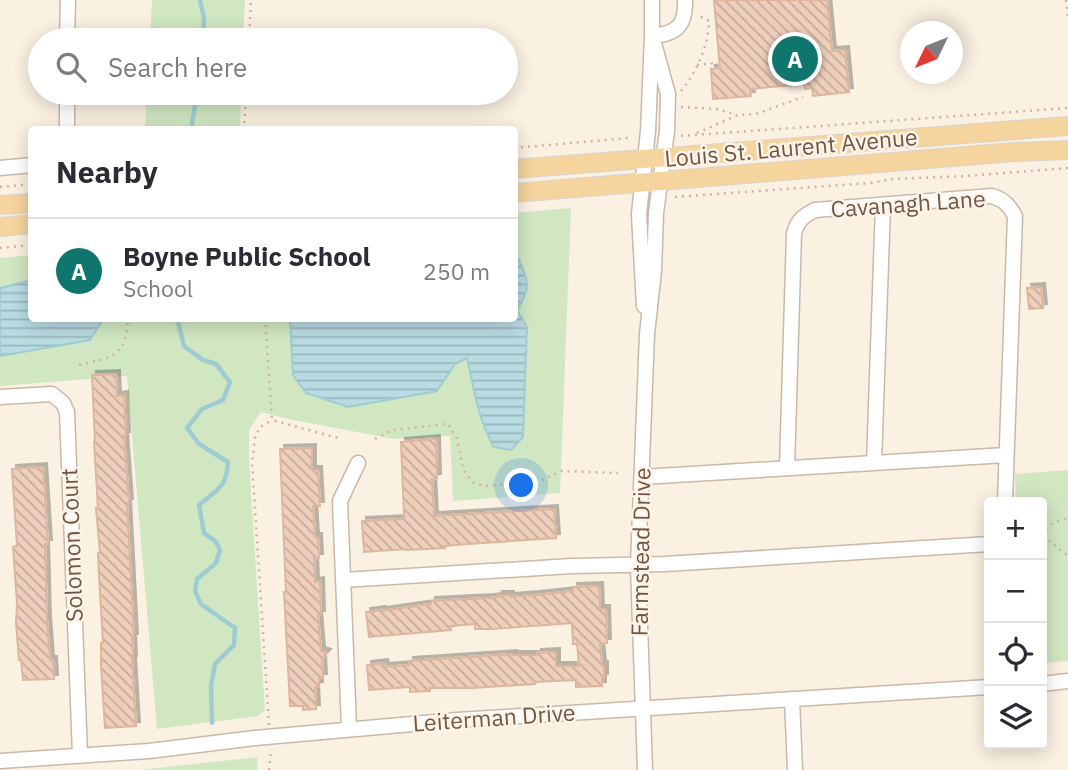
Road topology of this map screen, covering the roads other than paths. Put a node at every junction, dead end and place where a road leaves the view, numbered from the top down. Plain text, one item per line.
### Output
1 (68, 0) edge
2 (652, 0) edge
3 (685, 4) edge
4 (67, 28) edge
5 (652, 36) junction
6 (67, 105) edge
7 (67, 126) edge
8 (1068, 126) edge
9 (1068, 150) edge
10 (654, 159) junction
11 (28, 166) edge
12 (0, 167) edge
13 (518, 169) edge
14 (652, 181) junction
15 (518, 192) edge
16 (28, 203) edge
17 (0, 205) edge
18 (883, 205) junction
19 (28, 224) edge
20 (0, 227) edge
21 (0, 397) edge
22 (1006, 455) junction
23 (358, 463) dead end
24 (874, 464) junction
25 (787, 468) junction
26 (642, 477) junction
27 (1005, 497) edge
28 (984, 544) edge
29 (638, 565) junction
30 (343, 580) junction
31 (1068, 681) edge
32 (1047, 683) edge
33 (984, 687) edge
34 (792, 699) junction
35 (642, 708) junction
36 (349, 729) junction
37 (80, 755) junction
38 (0, 761) edge
39 (645, 770) edge
40 (794, 770) edge

1 - 4 street
2 - 5 street, Farmstead Drive
3 - 5 street
5 - 10 street, Farmstead Drive
5 - 10 street, Farmstead Drive
6 - 7 street
8 - 10 main road, Louis St. Laurent Avenue
9 - 14 main road, Louis St. Laurent Avenue
10 - 13 main road, Louis St. Laurent Avenue
10 - 14 street, Farmstead Drive
11 - 12 street
14 - 15 main road, Louis St. Laurent Avenue
14 - 26 street, Farmstead Drive
16 - 17 main road
18 - 22 street, Cavanagh Lane
18 - 24 street
18 - 25 street, Cavanagh Lane
19 - 20 main road
21 - 37 street, Solomon Court
22 - 24 street
22 - 27 street, Cavanagh Lane
23 - 30 street
24 - 25 street
25 - 26 street
26 - 29 street, Farmstead Drive
28 - 29 street
29 - 30 street
29 - 35 street, Farmstead Drive
30 - 36 street
31 - 32 street
33 - 34 street, Leiterman Drive
34 - 35 street, Leiterman Drive
34 - 40 street
35 - 36 street, Leiterman Drive
35 - 39 street, Farmstead Drive
36 - 37 street, Leiterman Drive
37 - 38 street, Leiterman Drive

